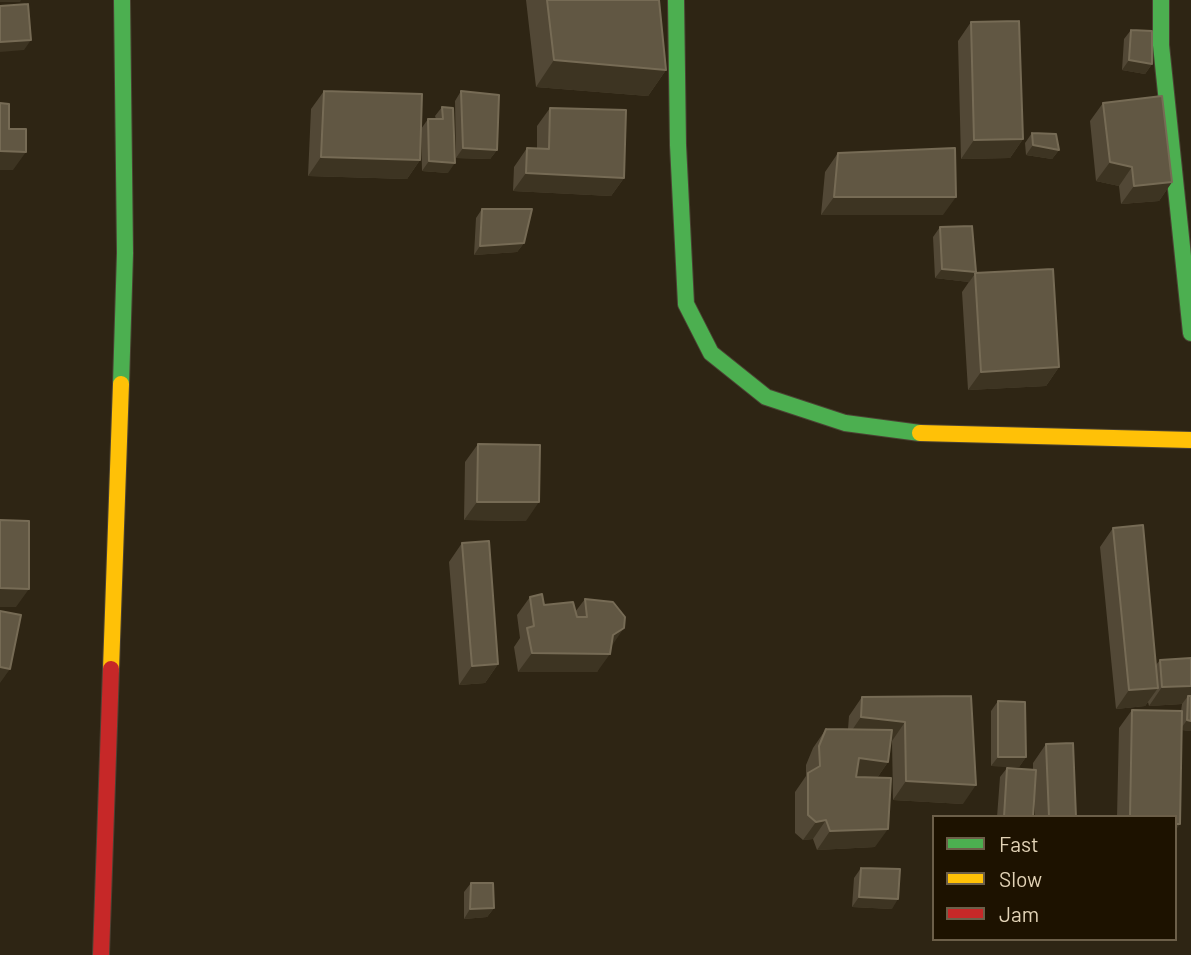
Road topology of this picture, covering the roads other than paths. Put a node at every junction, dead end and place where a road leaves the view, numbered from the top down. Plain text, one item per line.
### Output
1 (122, 0) edge
2 (676, 0) edge
3 (1161, 0) edge
4 (1191, 332) edge
5 (1191, 440) edge
6 (102, 955) edge

1 - 6 street
2 - 5 street
3 - 4 street

